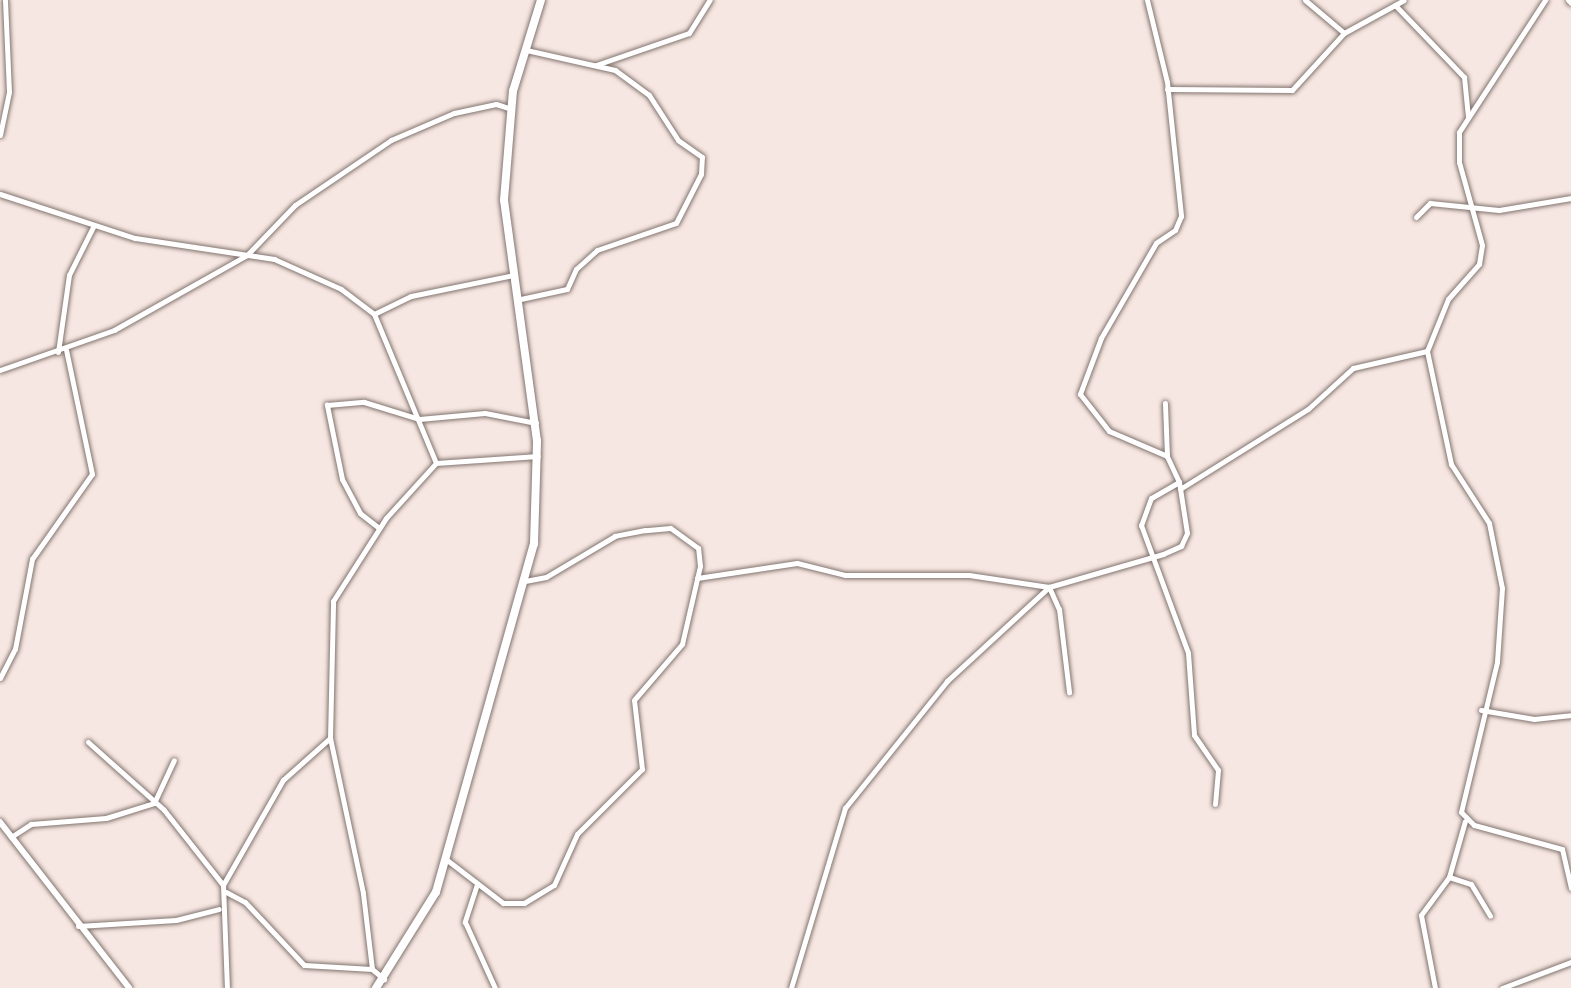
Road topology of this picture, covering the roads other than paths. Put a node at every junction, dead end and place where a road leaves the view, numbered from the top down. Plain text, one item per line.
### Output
1 (5, 0) edge
2 (710, 0) edge
3 (1147, 0) edge
4 (1305, 0) edge
5 (1404, 0) edge
6 (1545, 0) edge
7 (538, 2) edge
8 (1395, 5) junction
9 (1344, 33) junction
10 (526, 50) junction
11 (593, 66) junction
12 (1167, 89) junction
13 (511, 109) junction
14 (1468, 118) junction
15 (0, 135) edge
16 (0, 194) edge
17 (1571, 198) edge
18 (1474, 203) junction
19 (1416, 217) dead end
20 (93, 227) junction
21 (247, 255) junction
22 (513, 275) junction
23 (516, 300) junction
24 (374, 314) junction
25 (66, 350) junction
26 (1427, 351) junction
27 (58, 352) junction
28 (0, 370) edge
29 (1165, 403) dead end
30 (419, 419) junction
31 (536, 423) junction
32 (538, 456) junction
33 (1167, 456) junction
34 (436, 463) junction
35 (1179, 482) junction
36 (1181, 489) junction
37 (379, 528) junction
38 (1149, 558) junction
39 (696, 578) junction
40 (526, 581) junction
41 (1049, 587) junction
42 (0, 678) edge
43 (1069, 692) dead end
44 (1481, 710) junction
45 (1571, 715) edge
46 (330, 738) junction
47 (88, 742) dead end
48 (174, 760) dead end
49 (154, 803) junction
50 (1215, 804) dead end
51 (1465, 821) junction
52 (0, 822) edge
53 (11, 837) junction
54 (447, 860) junction
55 (1449, 877) junction
56 (477, 884) junction
57 (1571, 888) edge
58 (224, 889) junction
59 (219, 909) junction
60 (1490, 916) dead end
61 (78, 926) junction
62 (1571, 962) edge
63 (372, 969) junction
64 (384, 979) junction
65 (129, 988) edge
66 (227, 988) edge
67 (376, 988) edge
68 (495, 988) edge
69 (791, 988) edge
70 (1435, 988) edge
71 (1502, 988) edge

1 - 15 street
2 - 11 street
3 - 12 street
4 - 9 street
5 - 8 street
6 - 14 street
7 - 10 main road
8 - 9 street
8 - 14 street
9 - 12 street
10 - 11 street
10 - 13 main road
11 - 23 street
12 - 33 street
13 - 21 street
13 - 22 main road
14 - 18 street
16 - 20 street
17 - 18 street
18 - 19 street
18 - 26 street
20 - 21 street
20 - 27 street
21 - 24 street
21 - 25 street
22 - 23 main road
22 - 24 street
23 - 31 main road
24 - 30 street
25 - 27 street
25 - 42 street
26 - 36 street
26 - 44 street
27 - 28 street
29 - 33 street
30 - 31 street
30 - 34 street
30 - 37 street
31 - 32 main road
32 - 34 street
32 - 40 main road
33 - 35 street
34 - 37 street
35 - 36 street
35 - 38 street
36 - 38 street
37 - 46 street
38 - 41 street
38 - 50 street
39 - 40 street
39 - 41 street
39 - 56 street
40 - 54 main road
41 - 43 street
41 - 69 street
44 - 45 street
44 - 51 street
46 - 58 street
46 - 63 street
47 - 49 street
48 - 49 street
49 - 53 street
49 - 58 street
51 - 55 street
51 - 57 street
52 - 53 street
53 - 61 street
54 - 56 street
54 - 64 main road
55 - 60 street
55 - 70 street
56 - 68 street
58 - 59 street
58 - 63 street
59 - 61 street
59 - 66 street
61 - 65 street
62 - 71 street
63 - 64 street
64 - 67 main road

